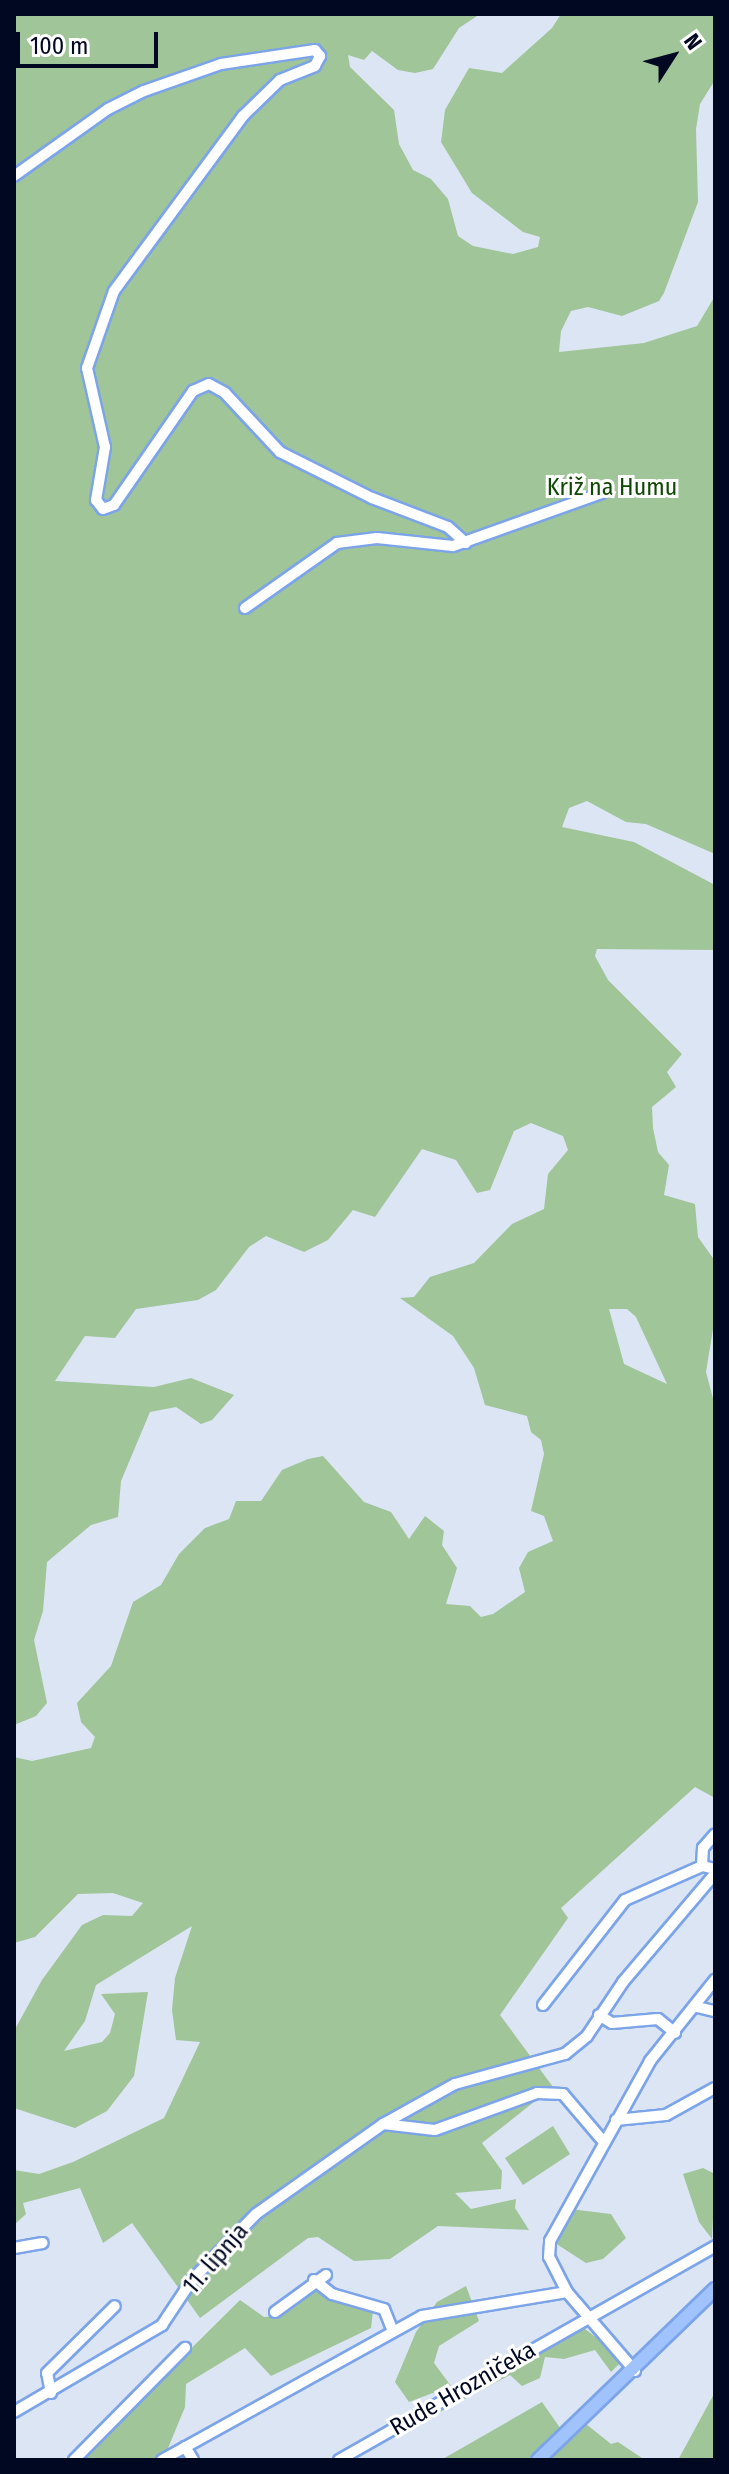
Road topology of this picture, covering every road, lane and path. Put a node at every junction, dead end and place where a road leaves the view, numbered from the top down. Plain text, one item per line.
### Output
1 (14, 176) edge
2 (602, 493) dead end
3 (466, 543) junction
4 (245, 608) dead end
5 (715, 1834) edge
6 (702, 1866) junction
7 (715, 1871) edge
8 (715, 1980) edge
9 (543, 2005) dead end
10 (697, 2007) junction
11 (715, 2011) edge
12 (599, 2015) junction
13 (675, 2033) junction
14 (715, 2088) edge
15 (616, 2120) junction
16 (383, 2124) junction
17 (603, 2141) junction
18 (43, 2243) dead end
19 (715, 2246) edge
20 (14, 2248) edge
21 (326, 2275) dead end
22 (314, 2280) junction
23 (715, 2289) edge
24 (567, 2292) junction
25 (115, 2306) dead end
26 (275, 2312) dead end
27 (587, 2317) junction
28 (393, 2331) junction
29 (185, 2348) dead end
30 (635, 2371) junction
31 (51, 2393) junction
32 (14, 2412) edge
33 (185, 2447) junction
34 (74, 2460) edge
35 (162, 2460) edge
36 (193, 2460) edge
37 (339, 2460) edge
38 (538, 2460) edge

1 - 3 street
2 - 3 street
3 - 4 street
5 - 6 street
6 - 7 street, 11. lipnja
6 - 9 street
7 - 12 street, 11. lipnja
8 - 10 street
10 - 11 street
10 - 13 street
12 - 13 street
12 - 16 street, 11. lipnja
13 - 15 street
14 - 15 street
15 - 17 street
16 - 17 street
16 - 31 street, 11. lipnja
17 - 24 street
18 - 20 street
19 - 27 street, Rude Hrozničeka
21 - 22 street
22 - 26 street
22 - 28 street
23 - 30 main road
24 - 27 street
24 - 28 street, Rude Hrozničeka
25 - 31 street
27 - 30 street
27 - 37 street, Rude Hrozničeka
28 - 33 street, Rude Hrozničeka
29 - 34 street
30 - 38 main road
31 - 32 street, 11. lipnja
33 - 35 street, Rude Hrozničeka
33 - 36 street

